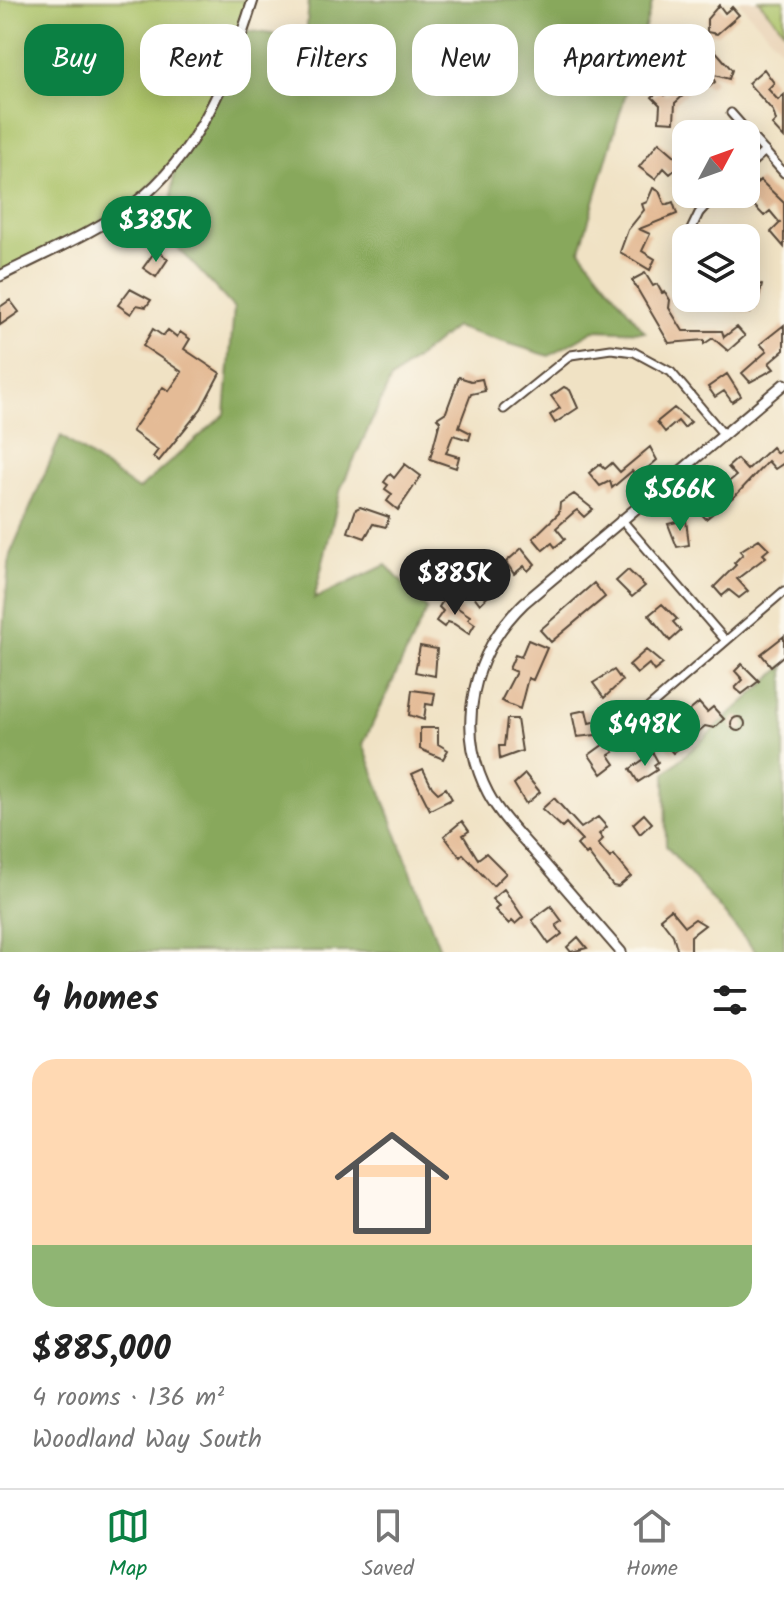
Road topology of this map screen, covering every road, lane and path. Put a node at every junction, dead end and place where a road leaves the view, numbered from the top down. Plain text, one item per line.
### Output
1 (253, 0) edge
2 (731, 113) dead end
3 (765, 151) junction
4 (760, 155) edge
5 (784, 173) edge
6 (0, 276) edge
7 (784, 384) edge
8 (504, 409) dead end
9 (724, 435) junction
10 (621, 519) junction
11 (784, 591) edge
12 (726, 641) junction
13 (632, 722) dead end
14 (621, 952) edge

1 - 6 street
2 - 3 street
3 - 4 street
3 - 5 street
7 - 9 street
8 - 9 street
9 - 10 street
10 - 12 street
10 - 14 street
11 - 12 street
12 - 13 street

